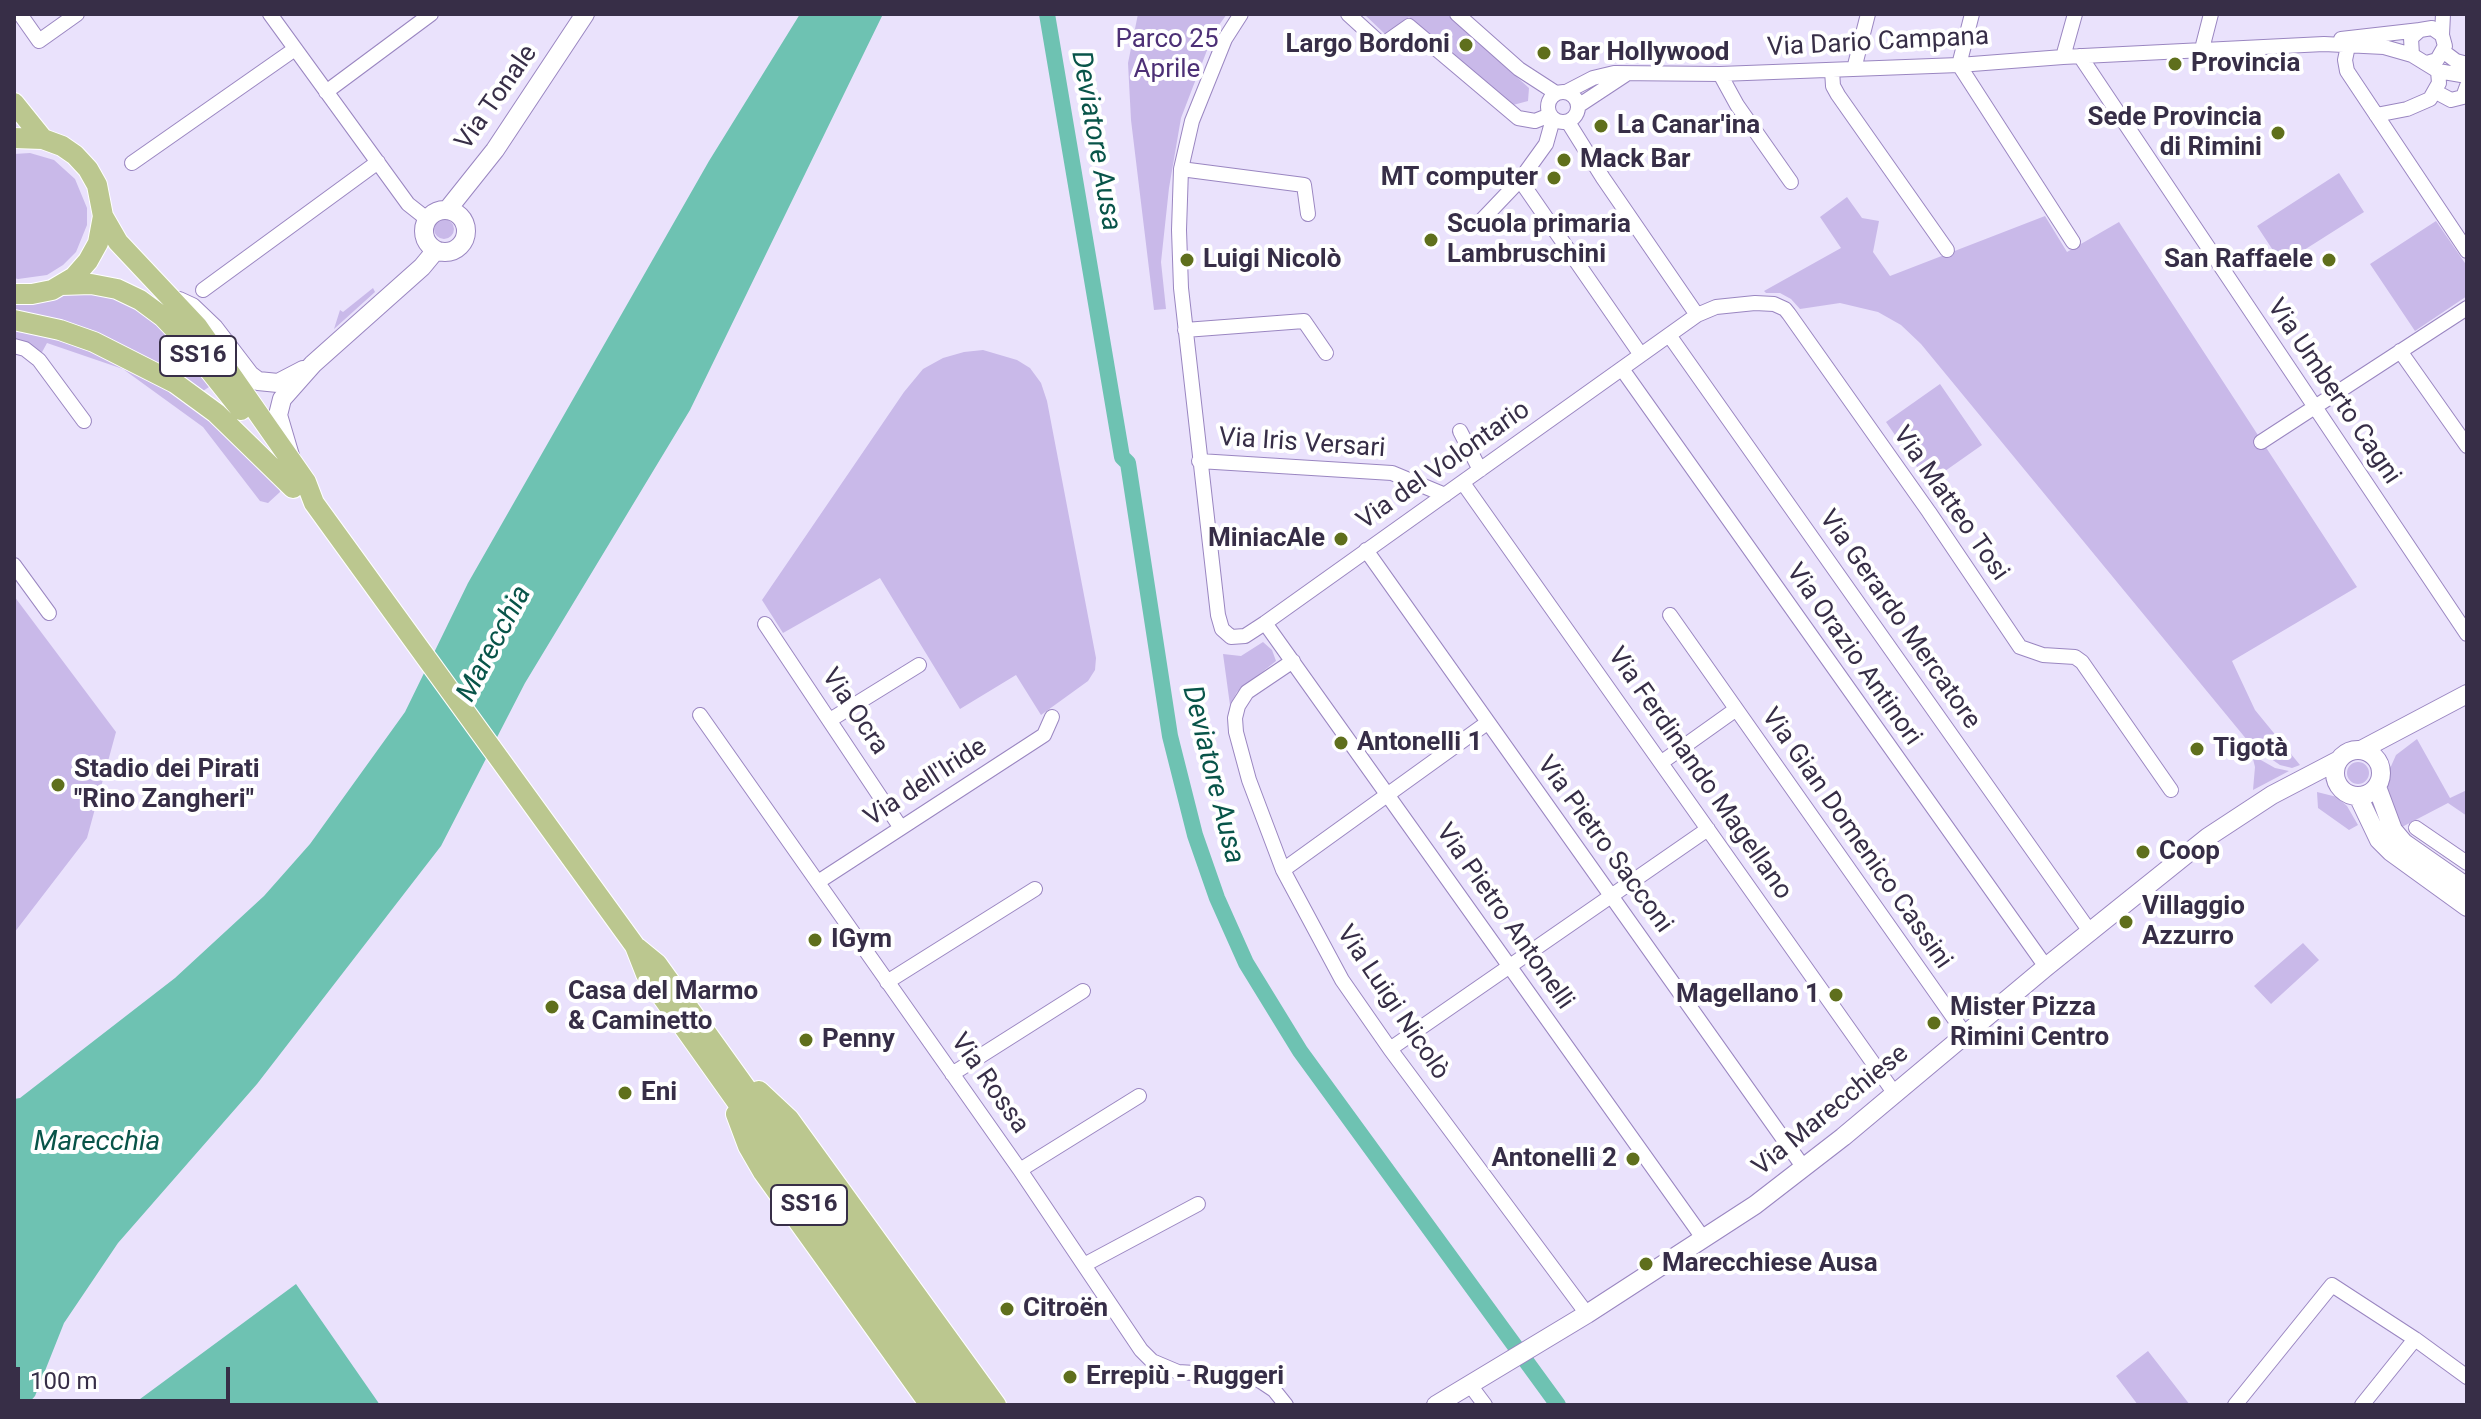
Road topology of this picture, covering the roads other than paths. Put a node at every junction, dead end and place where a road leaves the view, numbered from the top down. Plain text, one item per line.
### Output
1 (20, 14) edge
2 (77, 14) edge
3 (270, 14) edge
4 (403, 14) edge
5 (431, 14) edge
6 (585, 14) edge
7 (1241, 14) edge
8 (1348, 14) edge
9 (1457, 14) edge
10 (1868, 14) edge
11 (1972, 14) edge
12 (2075, 14) edge
13 (2211, 14) edge
14 (2443, 14) edge
15 (2431, 27) edge
16 (413, 28) junction
17 (2324, 44) junction
18 (2348, 46) junction
19 (295, 49) junction
20 (2202, 49) junction
21 (2444, 52) junction
22 (2412, 55) junction
23 (2080, 56) junction
24 (2063, 57) junction
25 (2467, 64) edge
26 (1959, 65) junction
27 (2432, 67) junction
28 (1854, 69) junction
29 (1832, 70) junction
30 (1720, 74) junction
31 (1625, 75) junction
32 (2467, 76) edge
33 (2467, 86) edge
34 (326, 92) junction
35 (2436, 92) junction
36 (14, 103) edge
37 (1558, 110) junction
38 (2376, 115) junction
39 (14, 138) edge
40 (43, 139) junction
41 (378, 162) junction
42 (132, 163) dead end
43 (1181, 169) junction
44 (1520, 180) junction
45 (1791, 182) dead end
46 (448, 209) junction
47 (1308, 214) dead end
48 (103, 216) junction
49 (427, 219) junction
50 (1480, 222) dead end
51 (2073, 242) dead end
52 (436, 250) junction
53 (1947, 250) dead end
54 (2467, 251) edge
55 (61, 285) junction
56 (203, 290) dead end
57 (14, 294) edge
58 (170, 298) junction
59 (2467, 308) edge
60 (1697, 315) junction
61 (14, 320) edge
62 (1185, 330) junction
63 (1669, 335) junction
64 (14, 346) edge
65 (2400, 351) junction
66 (1326, 353) dead end
67 (1641, 355) junction
68 (313, 364) junction
69 (1622, 369) junction
70 (2314, 407) junction
71 (84, 421) dead end
72 (1460, 431) dead end
73 (2261, 442) dead end
74 (2467, 446) edge
75 (291, 460) junction
76 (1199, 461) junction
77 (1480, 470) junction
78 (1463, 483) junction
79 (293, 488) junction
80 (1445, 495) junction
81 (314, 503) junction
82 (1366, 550) junction
83 (14, 565) edge
84 (49, 613) dead end
85 (1670, 615) dead end
86 (1265, 623) junction
87 (765, 624) dead end
88 (2467, 634) edge
89 (1293, 661) junction
90 (919, 665) dead end
91 (2467, 694) edge
92 (1735, 710) junction
93 (700, 715) dead end
94 (2427, 716) junction
95 (1052, 717) dead end
96 (830, 720) junction
97 (1487, 723) junction
98 (2361, 750) junction
99 (2339, 760) junction
100 (1662, 762) junction
101 (2380, 765) junction
102 (2337, 783) junction
103 (2377, 787) junction
104 (2171, 790) dead end
105 (1390, 795) junction
106 (2272, 795) junction
107 (2358, 796) junction
108 (901, 828) junction
109 (2416, 828) dead end
110 (1708, 829) junction
111 (2467, 863) edge
112 (1283, 870) junction
113 (818, 882) junction
114 (2467, 887) edge
115 (1035, 889) dead end
116 (1612, 895) junction
117 (2467, 907) edge
118 (2091, 933) junction
119 (2046, 967) junction
120 (1509, 968) junction
121 (887, 982) junction
122 (1083, 991) dead end
123 (1965, 1034) junction
124 (1390, 1049) junction
125 (952, 1074) junction
126 (734, 1084) junction
127 (1895, 1094) junction
128 (1139, 1096) dead end
129 (1804, 1168) junction
130 (1020, 1170) junction
131 (1198, 1204) dead end
132 (1703, 1238) junction
133 (1084, 1265) junction
134 (1587, 1314) junction
135 (900, 1318) junction
136 (2415, 1339) junction
137 (2467, 1377) edge
138 (1470, 1385) junction
139 (930, 1405) edge
140 (952, 1405) edge
141 (973, 1405) edge
142 (996, 1405) edge
143 (1286, 1405) edge
144 (1436, 1405) edge
145 (1485, 1405) edge
146 (2235, 1405) edge
147 (2362, 1405) edge

1 - 2 street
3 - 19 street
4 - 16 street
5 - 16 street
6 - 46 main road, Via Tonale
7 - 43 street
8 - 37 street
9 - 37 street
10 - 28 street
11 - 26 street
12 - 24 street
13 - 20 street
14 - 15 street
15 - 17 street, Via Dario Campana
15 - 21 street
15 - 22 street
16 - 34 street
17 - 18 street, Via Dario Campana
17 - 20 street, Via Dario Campana
18 - 22 street, Via Dario Campana
18 - 38 street
19 - 34 street
19 - 42 street
20 - 23 street, Via Dario Campana
21 - 25 street
21 - 27 street
22 - 27 street, Via Dario Campana
23 - 24 street, Via Dario Campana
23 - 70 street, Via Umberto Cagni
24 - 26 street, Via Dario Campana
26 - 28 street, Via Dario Campana
26 - 51 street
27 - 32 street, Via Dario Campana
27 - 35 street
28 - 29 street, Via Dario Campana
29 - 30 street, Via Dario Campana
29 - 53 street
30 - 31 street, Via Dario Campana
30 - 45 street
31 - 37 street, Via Dario Campana
31 - 37 street
33 - 35 street
34 - 41 street
35 - 38 street
36 - 40 main road, SS16
37 - 44 street
37 - 60 street
38 - 54 street
39 - 40 main road, SS16
40 - 48 main road, SS16
41 - 49 street
41 - 56 street
43 - 47 street
43 - 62 street
44 - 50 street
44 - 67 street
46 - 49 main road
46 - 52 main road
48 - 55 main road
48 - 58 main road, SS16
49 - 52 main road
52 - 68 main road
55 - 57 main road, SS16
55 - 79 main road, SS16
58 - 68 main road
58 - 75 main road, SS16
59 - 65 street
60 - 63 street, Via Matteo Tosi
60 - 104 street, Via Matteo Tosi
61 - 79 main road
62 - 66 street
62 - 76 street
63 - 67 street, Via del Volontario
63 - 118 street, Via Gerardo Mercatore
64 - 71 street
65 - 70 street
65 - 74 street
67 - 69 street, Via del Volontario
68 - 75 main road
69 - 77 street, Via del Volontario
69 - 119 street, Via Orazio Antinori
70 - 73 street
70 - 88 street, Via Umberto Cagni
72 - 77 street
75 - 81 main road, SS16
76 - 80 street, Via Iris Versari
76 - 86 street, Via del Volontario
77 - 78 street, Via del Volontario
78 - 80 street, Via del Volontario
78 - 100 street, Via Ferdinando Magellano
79 - 81 main road, SS16
80 - 82 street, Via del Volontario
81 - 126 main road, SS16
82 - 86 street, Via del Volontario
82 - 97 street, Via Pietro Sacconi
83 - 84 street
85 - 92 street, Via Gian Domenico Cassini
86 - 89 street, Via Pietro Antonelli
87 - 96 street, Via Ocra
89 - 105 street, Via Pietro Antonelli
89 - 112 street, Via Luigi Nicolò
90 - 96 street
91 - 94 main road
92 - 100 street, Via Gian Domenico Cassini
92 - 123 street, Via Gian Domenico Cassini
93 - 113 street, Via Rossa
94 - 98 main road
94 - 101 main road
95 - 108 street, Via dell'Iride
96 - 108 street, Via Ocra
97 - 105 street
97 - 116 street, Via Pietro Sacconi
98 - 99 main road
98 - 101 main road
99 - 102 main road
99 - 106 main road, Via Marecchiese
100 - 110 street, Via Ferdinando Magellano
101 - 103 main road
102 - 106 main road, Via Marecchiese
102 - 107 main road
103 - 107 main road
103 - 114 main road
105 - 112 street
105 - 120 street, Via Pietro Antonelli
106 - 118 main road, Via Marecchiese
107 - 117 main road
108 - 113 street, Via dell'Iride
109 - 111 street
110 - 116 street
110 - 127 street, Via Ferdinando Magellano
112 - 124 street, Via Luigi Nicolò
113 - 121 street, Via Rossa
115 - 121 street
116 - 120 street
116 - 129 street, Via Pietro Sacconi
118 - 119 main road, Via Marecchiese
119 - 123 main road, Via Marecchiese
120 - 124 street
120 - 132 street, Via Pietro Antonelli
121 - 125 street, Via Rossa
122 - 125 street
123 - 127 main road, Via Marecchiese
124 - 134 street, Via Luigi Nicolò
125 - 130 street, Via Rossa
126 - 135 main road, SS16
126 - 139 main road
126 - 142 main road
127 - 129 main road, Via Marecchiese
128 - 130 street
129 - 132 main road, Via Marecchiese
130 - 133 street, Via Rossa
131 - 133 street
132 - 134 main road, Via Marecchiese
133 - 143 street, Via Rossa
134 - 138 main road, Via Marecchiese
135 - 140 main road, SS16
135 - 141 main road, SS16
136 - 137 street
136 - 146 street
136 - 147 street
138 - 144 main road, Via Marecchiese
138 - 145 street

